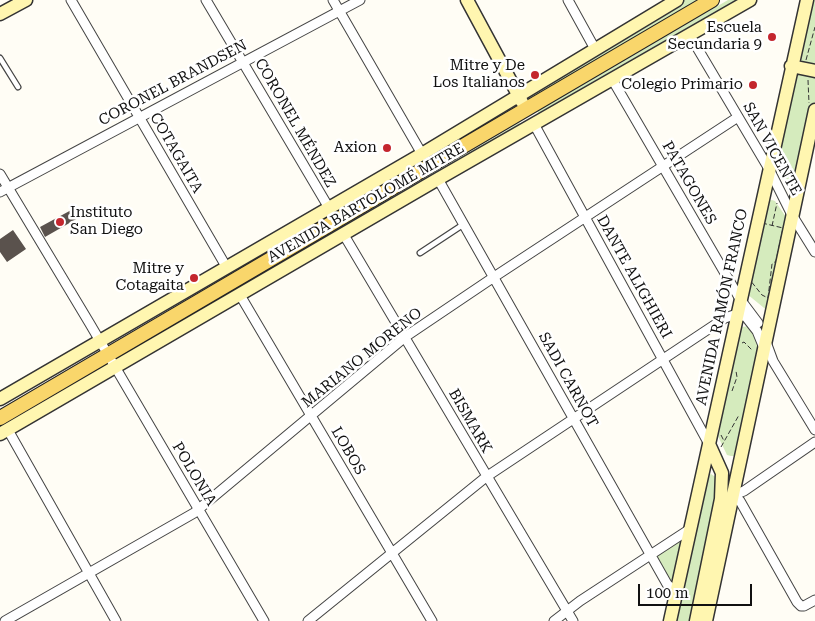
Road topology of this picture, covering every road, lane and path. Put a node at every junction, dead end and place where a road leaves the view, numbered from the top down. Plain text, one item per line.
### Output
1 (26, 0) edge
2 (70, 0) edge
3 (206, 0) edge
4 (333, 0) edge
5 (360, 0) edge
6 (467, 0) edge
7 (568, 0) edge
8 (712, 0) edge
9 (750, 0) edge
10 (807, 0) edge
11 (672, 1) edge
12 (340, 11) junction
13 (0, 14) edge
14 (815, 27) edge
15 (689, 34) junction
16 (595, 49) junction
17 (803, 56) dead end
18 (0, 58) edge
19 (243, 62) junction
20 (791, 66) junction
21 (809, 67) edge
22 (612, 79) junction
23 (18, 87) dead end
24 (518, 96) junction
25 (812, 108) edge
26 (526, 110) junction
27 (139, 117) junction
28 (738, 117) junction
29 (534, 124) junction
30 (422, 154) junction
31 (663, 166) junction
32 (774, 167) junction
33 (793, 170) dead end
34 (0, 174) edge
35 (438, 179) junction
36 (4, 190) edge
37 (329, 208) junction
38 (792, 215) junction
39 (585, 217) junction
40 (464, 224) junction
41 (782, 228) joint
42 (344, 235) junction
43 (815, 252) edge
44 (420, 254) dead end
45 (226, 268) junction
46 (494, 277) junction
47 (240, 295) junction
48 (740, 299) junction
49 (737, 314) junction
50 (405, 338) junction
51 (100, 341) junction
52 (741, 343) dead end
53 (761, 346) junction
54 (107, 355) junction
55 (663, 359) junction
56 (115, 368) junction
57 (735, 368) dead end
58 (730, 395) dead end
59 (0, 399) edge
60 (740, 412) dead end
61 (311, 416) junction
62 (0, 418) edge
63 (574, 419) junction
64 (815, 430) edge
65 (4, 432) edge
66 (720, 434) dead end
67 (744, 437) junction
68 (815, 442) edge
69 (709, 444) junction
70 (486, 477) junction
71 (734, 495) junction
72 (199, 509) junction
73 (690, 530) junction
74 (392, 554) junction
75 (651, 554) junction
76 (89, 574) junction
77 (676, 593) junction
78 (815, 600) edge
79 (567, 611) junction
80 (5, 621) edge
81 (116, 621) edge
82 (264, 621) edge
83 (308, 621) edge
84 (432, 621) edge
85 (554, 621) edge
86 (573, 621) edge
87 (670, 621) edge
88 (696, 621) edge
89 (700, 621) edge
90 (706, 621) edge

1 - 13 street
2 - 27 street, COTAGAITA
3 - 19 street, CORONEL MÉNDEZ
4 - 12 street
5 - 12 street, CORONEL BRANDSEN
6 - 24 street
7 - 16 street
8 - 26 main road, AVENIDA BARTOLOMÉ MITRE
9 - 15 street, AVENIDA BARTOLOMÉ MITRE
10 - 20 street, AVENIDA RAMÓN FRANCO
11 - 16 street, AVENIDA BARTOLOMÉ MITRE
12 - 19 street, CORONEL BRANDSEN
12 - 30 street
14 - 21 path
15 - 22 street, AVENIDA BARTOLOMÉ MITRE
15 - 28 street, SAN VICENTE
16 - 24 street, AVENIDA BARTOLOMÉ MITRE
17 - 21 path
18 - 23 lane
19 - 27 street, CORONEL BRANDSEN
19 - 37 street, CORONEL MÉNDEZ
20 - 21 street
20 - 32 street, AVENIDA RAMÓN FRANCO
21 - 25 path
22 - 29 street, AVENIDA BARTOLOMÉ MITRE
22 - 31 street, PATAGONES
24 - 26 street
24 - 30 street, AVENIDA BARTOLOMÉ MITRE
25 - 38 street
26 - 29 street
26 - 54 main road, AVENIDA BARTOLOMÉ MITRE
27 - 36 street, CORONEL BRANDSEN
27 - 45 street, COTAGAITA
28 - 31 street, MARIANO MORENO
28 - 32 street, SAN VICENTE
29 - 35 street, AVENIDA BARTOLOMÉ MITRE
29 - 39 street, DANTE ALIGHIERI
30 - 37 street, AVENIDA BARTOLOMÉ MITRE
31 - 39 street, MARIANO MORENO
31 - 48 street, PATAGONES
32 - 33 path
32 - 38 street, SAN VICENTE
32 - 48 street, AVENIDA RAMÓN FRANCO
34 - 36 street, POLONIA
35 - 40 street, SADI CARNOT
35 - 42 street, AVENIDA BARTOLOMÉ MITRE
36 - 51 street, POLONIA
37 - 45 street, AVENIDA BARTOLOMÉ MITRE
38 - 43 street, SAN VICENTE
38 - 53 street
39 - 46 street, MARIANO MORENO
39 - 55 street, DANTE ALIGHIERI
40 - 44 lane
40 - 46 street, SADI CARNOT
41 - 41 path
42 - 47 street, AVENIDA BARTOLOMÉ MITRE
42 - 50 street, BISMARK
45 - 51 street, AVENIDA BARTOLOMÉ MITRE
46 - 50 street, MARIANO MORENO
46 - 63 street, SADI CARNOT
47 - 56 street, AVENIDA BARTOLOMÉ MITRE
47 - 61 street, LOBOS
48 - 49 street, AVENIDA RAMÓN FRANCO
48 - 53 street, PATAGONES
49 - 53 street
49 - 55 street
49 - 69 street, AVENIDA RAMÓN FRANCO
50 - 61 street, MARIANO MORENO
50 - 70 street, BISMARK
51 - 54 street, POLONIA
51 - 59 street, AVENIDA BARTOLOMÉ MITRE
52 - 53 path
53 - 64 street, PATAGONES
53 - 67 street
54 - 56 street, POLONIA
54 - 62 main road, AVENIDA BARTOLOMÉ MITRE
55 - 63 street
55 - 69 street, DANTE ALIGHIERI
56 - 65 street, AVENIDA BARTOLOMÉ MITRE
56 - 72 street, POLONIA
57 - 58 path
60 - 66 path
61 - 72 street, MARIANO MORENO
61 - 74 street, LOBOS
63 - 70 street
63 - 75 street, SADI CARNOT
65 - 76 street
67 - 71 street
67 - 89 street
68 - 71 street
69 - 73 street, AVENIDA RAMÓN FRANCO
69 - 88 street
70 - 74 street
70 - 79 street, BISMARK
71 - 78 street
71 - 90 street
72 - 76 street, MARIANO MORENO
72 - 82 street, POLONIA
73 - 75 street
73 - 77 street, AVENIDA RAMÓN FRANCO
74 - 83 street
74 - 84 street, LOBOS
75 - 77 street, SADI CARNOT
75 - 79 street
76 - 80 street, MARIANO MORENO
76 - 81 street
77 - 87 street, AVENIDA RAMÓN FRANCO
79 - 85 street
79 - 86 street, BISMARK

